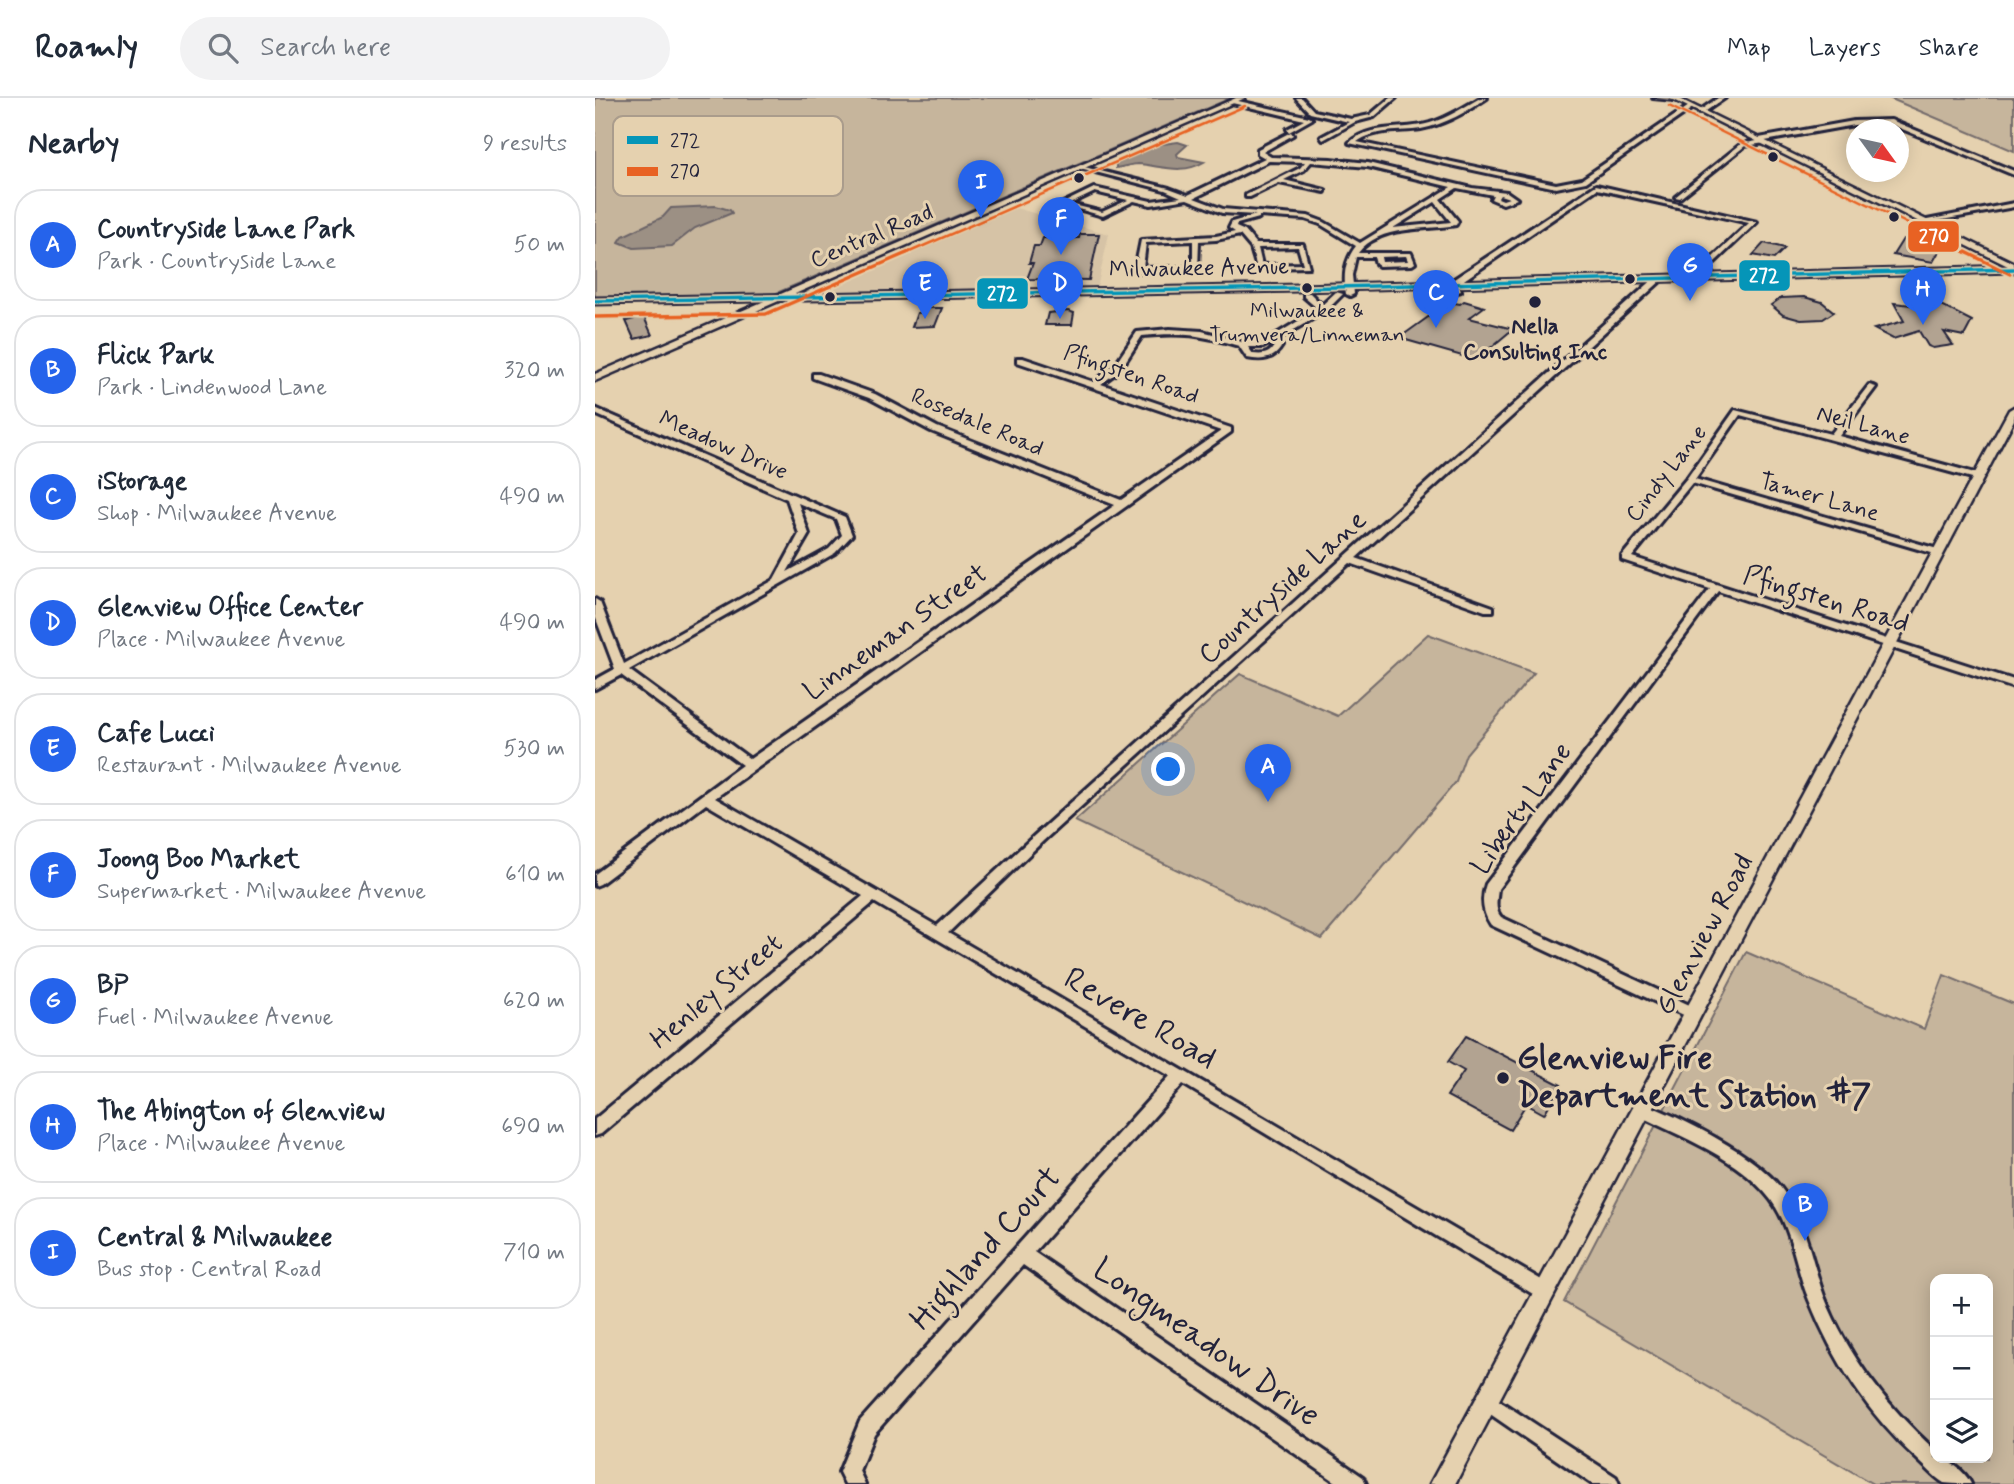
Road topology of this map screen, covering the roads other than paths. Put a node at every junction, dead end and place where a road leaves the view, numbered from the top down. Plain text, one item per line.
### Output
1 (1299, 98) edge
2 (1393, 98) edge
3 (1484, 98) edge
4 (1656, 98) edge
5 (1674, 98) edge
6 (1722, 98) edge
7 (1238, 100) edge
8 (1691, 107) junction
9 (1701, 112) junction
10 (1353, 121) junction
11 (1323, 138) dead end
12 (1761, 141) junction
13 (1268, 159) junction
14 (1309, 161) junction
15 (1082, 167) junction
16 (2014, 173) edge
17 (1278, 181) junction
18 (1455, 187) junction
19 (1324, 191) dead end
20 (1497, 195) dead end
21 (1248, 196) dead end
22 (1190, 197) junction
23 (1678, 197) dead end
24 (1436, 199) junction
25 (1132, 200) junction
26 (2014, 205) edge
27 (1270, 214) junction
28 (1925, 221) junction
29 (1385, 231) junction
30 (1243, 232) junction
31 (1196, 239) junction
32 (1257, 246) junction
33 (1360, 246) junction
34 (1377, 254) dead end
35 (1352, 255) junction
36 (2014, 267) edge
37 (2014, 276) edge
38 (1697, 277) junction
39 (1656, 282) junction
40 (1456, 287) junction
41 (1346, 292) junction
42 (1022, 293) junction
43 (1307, 295) junction
44 (782, 297) junction
45 (595, 301) edge
46 (936, 302) junction
47 (764, 306) junction
48 (595, 308) edge
49 (1323, 309) junction
50 (1273, 341) junction
51 (1242, 344) junction
52 (1020, 360) dead end
53 (816, 376) dead end
54 (595, 379) edge
55 (1094, 385) junction
56 (1872, 387) dead end
57 (2014, 410) edge
58 (595, 411) edge
59 (1738, 412) joint
60 (1228, 430) joint
61 (1833, 438) junction
62 (1979, 477) junction
63 (1690, 481) junction
64 (791, 497) junction
65 (1122, 504) junction
66 (1938, 552) junction
67 (1626, 558) joint
68 (1349, 559) junction
69 (778, 580) junction
70 (1715, 589) junction
71 (595, 602) edge
72 (1489, 609) dead end
73 (1890, 644) junction
74 (621, 670) junction
75 (2014, 684) edge
76 (595, 685) edge
77 (750, 765) junction
78 (706, 798) junction
79 (595, 881) edge
80 (873, 895) junction
81 (939, 933) junction
82 (1693, 1013) junction
83 (1181, 1075) junction
84 (1641, 1110) junction
85 (595, 1129) edge
86 (1021, 1253) junction
87 (1544, 1291) junction
88 (1486, 1401) junction
89 (852, 1478) edge
90 (1356, 1484) edge
91 (1442, 1484) edge
92 (1609, 1484) edge
93 (1961, 1484) edge

1 - 10 street
2 - 10 street
3 - 8 street
4 - 5 street
5 - 8 main road
6 - 9 street
7 - 13 street
7 - 15 main road, Central Road
8 - 9 main road
9 - 12 main road
10 - 11 street
12 - 16 street
12 - 23 street
12 - 28 main road
13 - 14 street
13 - 22 street
14 - 17 street
14 - 18 street
15 - 22 street
15 - 44 main road, Central Road
17 - 19 street
17 - 21 street
18 - 20 street
18 - 24 street
22 - 25 street
22 - 27 street
24 - 29 street
24 - 29 street
25 - 25 street
26 - 28 street
27 - 30 street
27 - 33 street
28 - 36 main road
29 - 33 street
30 - 31 street
30 - 32 street
31 - 31 street
32 - 32 street
33 - 35 street
34 - 35 street
35 - 41 street
36 - 38 main road, Milwaukee Avenue
37 - 39 main road, Milwaukee Avenue
38 - 39 main road, Milwaukee Avenue
38 - 40 street
39 - 40 main road, Milwaukee Avenue
39 - 68 street, Countryside Lane
40 - 41 main road, Milwaukee Avenue
41 - 42 main road, Milwaukee Avenue
41 - 43 main road, Milwaukee Avenue
41 - 49 street
42 - 44 main road, Milwaukee Avenue
42 - 46 main road
43 - 46 main road, Milwaukee Avenue
43 - 49 street
44 - 45 main road, Milwaukee Avenue
44 - 47 main road, Central Road
46 - 47 main road, Milwaukee Avenue
47 - 48 main road, Milwaukee Avenue
47 - 54 main road, Central Road
49 - 50 street
50 - 51 street
50 - 51 street
51 - 55 street
52 - 55 street, Pfingsten Road
53 - 65 street, Rosedale Road
55 - 60 street, Pfingsten Road
56 - 61 street
57 - 62 main road, Glenview Road
58 - 64 street, Meadow Drive
59 - 61 street, Neil Lane
59 - 63 street, Cindy Lane
60 - 65 street, Linneman Street
61 - 62 street, Neil Lane
62 - 66 main road, Glenview Road
63 - 66 street, Tamer Lane
63 - 67 street, Cindy Lane
64 - 69 street, Meadow Drive
64 - 69 street
65 - 77 street, Linneman Street
66 - 73 main road, Glenview Road
67 - 70 street, Pfingsten Road
68 - 72 street
68 - 81 street, Countryside Lane
69 - 74 street
70 - 73 street, Pfingsten Road
70 - 82 street, Liberty Lane
71 - 74 street
73 - 75 street, Pfingsten Road
73 - 82 main road, Glenview Road
74 - 76 street
74 - 77 street
77 - 78 street, Linneman Street
78 - 79 street, Linneman Street
78 - 80 street, Revere Road
80 - 81 street, Revere Road
80 - 85 street, Henley Street
81 - 83 street, Revere Road
82 - 84 main road, Glenview Road
83 - 86 street, Highland Court
83 - 87 street, Revere Road
84 - 87 main road, Glenview Road
84 - 93 street
86 - 89 street, Highland Court
86 - 90 street, Longmeadow Drive
87 - 88 main road, Glenview Road
88 - 91 main road, Glenview Road
88 - 92 street

